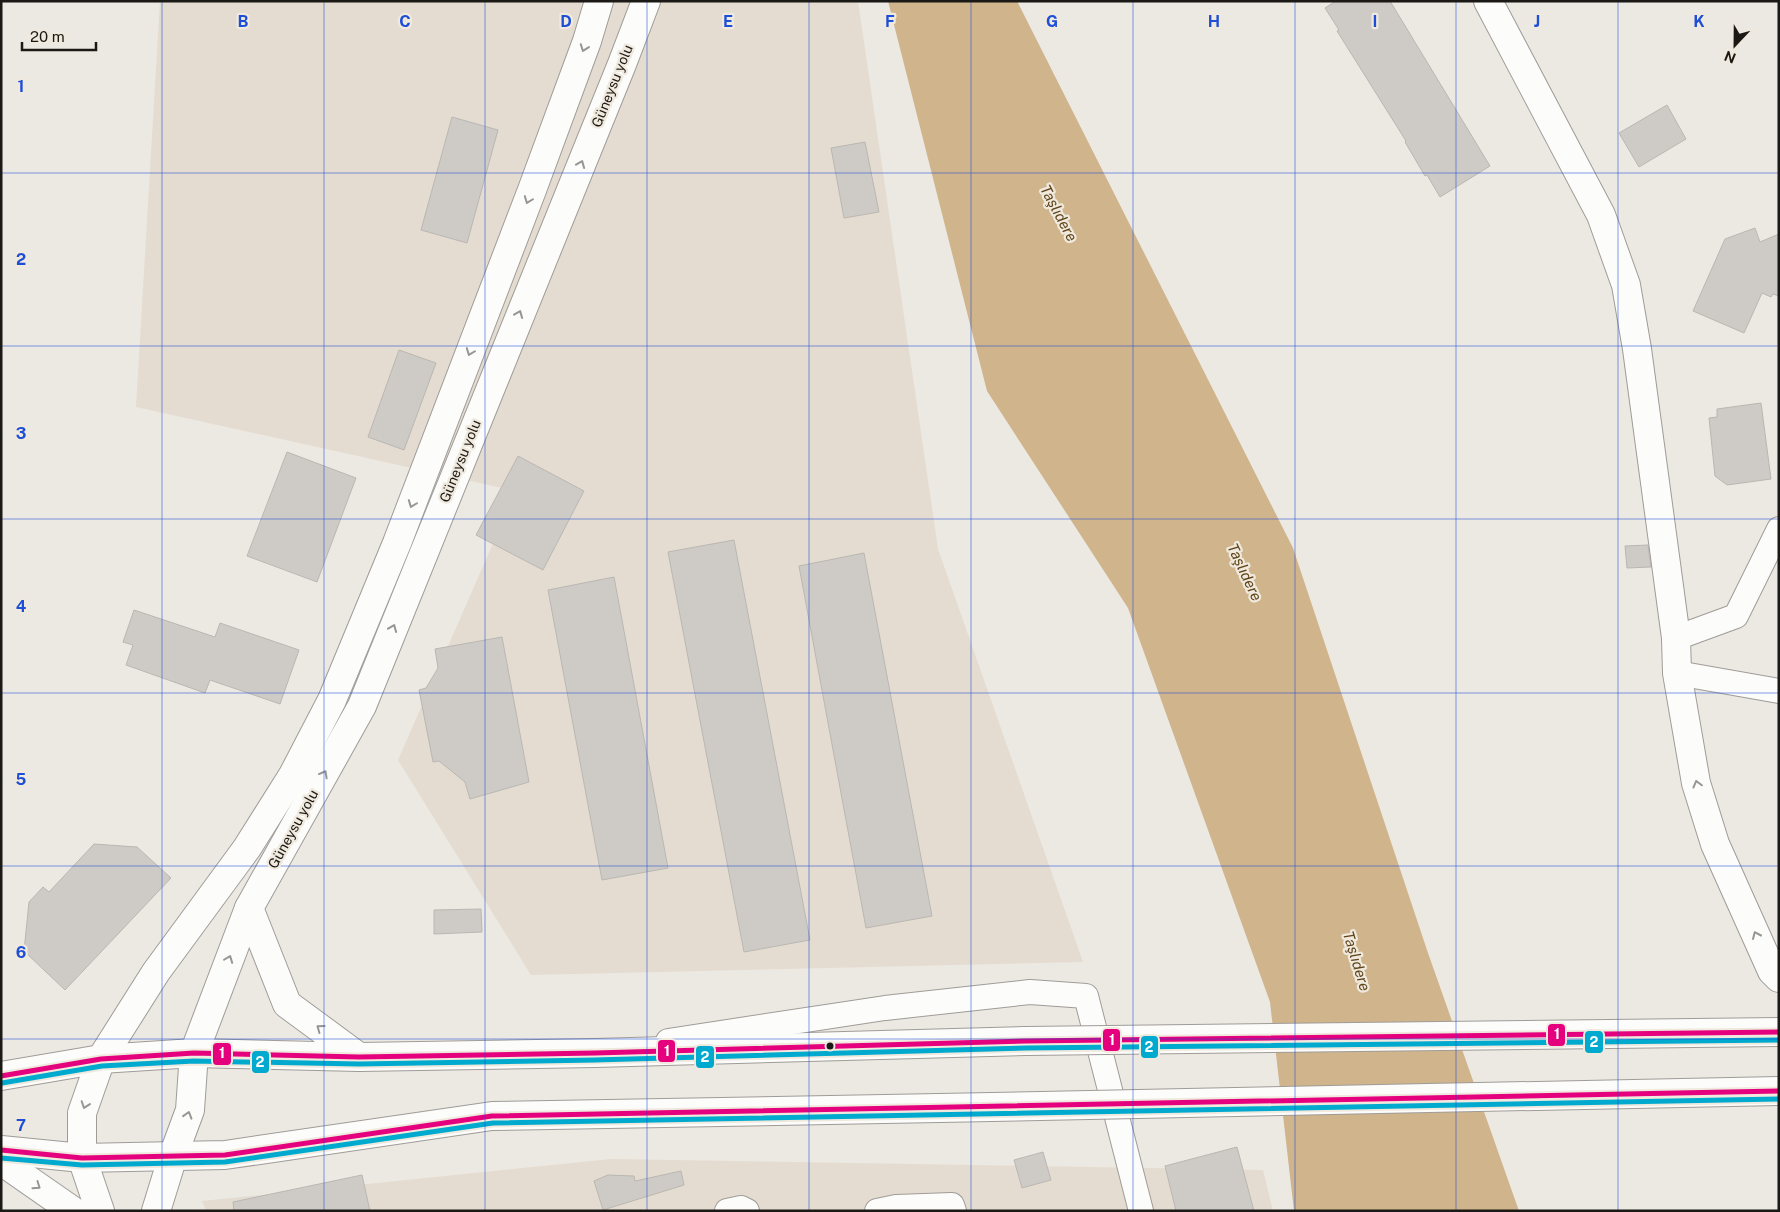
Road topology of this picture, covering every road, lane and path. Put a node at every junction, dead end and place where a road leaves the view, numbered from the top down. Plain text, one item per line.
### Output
1 (600, 1) edge
2 (646, 1) edge
3 (1488, 1) edge
4 (1779, 529) edge
5 (1676, 638) junction
6 (1677, 673) junction
7 (1779, 691) edge
8 (249, 908) junction
9 (1779, 978) edge
10 (1779, 1032) edge
11 (194, 1053) junction
12 (595, 1053) junction
13 (359, 1057) junction
14 (101, 1059) junction
15 (1, 1076) edge
16 (1779, 1091) edge
17 (1, 1150) edge
18 (173, 1156) junction
19 (82, 1158) junction
20 (1, 1161) edge
21 (73, 1211) edge
22 (100, 1211) edge
23 (156, 1211) edge
24 (727, 1211) edge
25 (747, 1211) edge
26 (877, 1211) edge
27 (954, 1211) edge
28 (1140, 1211) edge

1 -> 14 main road
8 -> 2 main road, Güneysu yolu
3 - 5 main road
4 - 5 street
5 - 6 main road
6 - 7 street
9 -> 6 main road
11 -> 8 main road, Güneysu yolu
13 -> 8 main road
10 - 12 main road, bridge
11 - 13 main road
11 - 14 main road
18 -> 11 main road, Güneysu yolu
12 - 13 main road
12 - 28 street
14 - 15 main road
14 -> 19 main road
16 - 18 main road, bridge
17 - 19 main road
18 - 19 main road
18 - 23 main road, Güneysu yolu
19 - 22 main road
20 -> 21 main road
24 - 25 street
26 - 27 street

